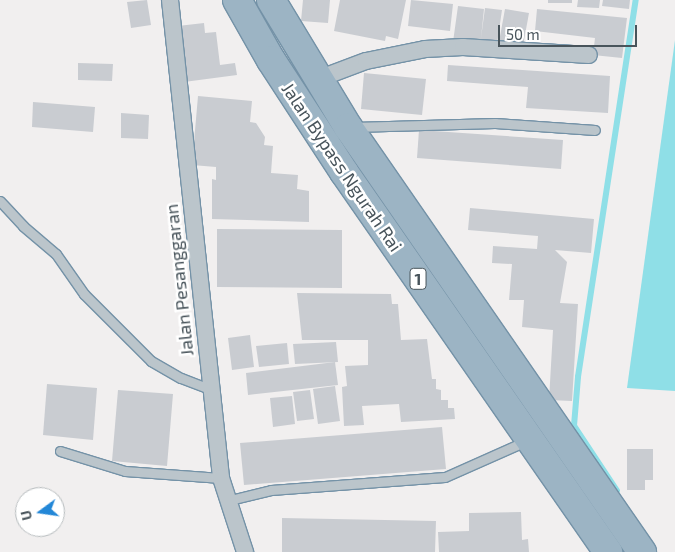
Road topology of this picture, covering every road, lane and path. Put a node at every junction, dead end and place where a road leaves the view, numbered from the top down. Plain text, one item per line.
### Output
1 (170, 0) edge
2 (237, 0) edge
3 (271, 0) edge
4 (589, 55) dead end
5 (318, 79) junction
6 (348, 127) junction
7 (595, 130) dead end
8 (0, 201) edge
9 (210, 389) junction
10 (528, 439) junction
11 (60, 452) dead end
12 (221, 478) junction
13 (226, 501) junction
14 (245, 552) edge
15 (608, 552) edge
16 (642, 552) edge

1 - 9 street, Jalan Pesanggaran
2 - 10 highway, Jalan Bypass Ngurah Rai / 1
3 - 5 highway, Jalan Bypass Ngurah Rai / 1
4 - 5 street
5 - 6 highway, Jalan Bypass Ngurah Rai / 1
6 - 7 lane
6 - 16 highway, Jalan Bypass Ngurah Rai / 1
8 - 9 lane
9 - 12 street, Jalan Pesanggaran
10 - 13 lane
10 - 15 highway, Jalan Bypass Ngurah Rai / 1
11 - 12 lane
12 - 13 street, Jalan Pesanggaran
13 - 14 street, Jalan Pesanggaran

